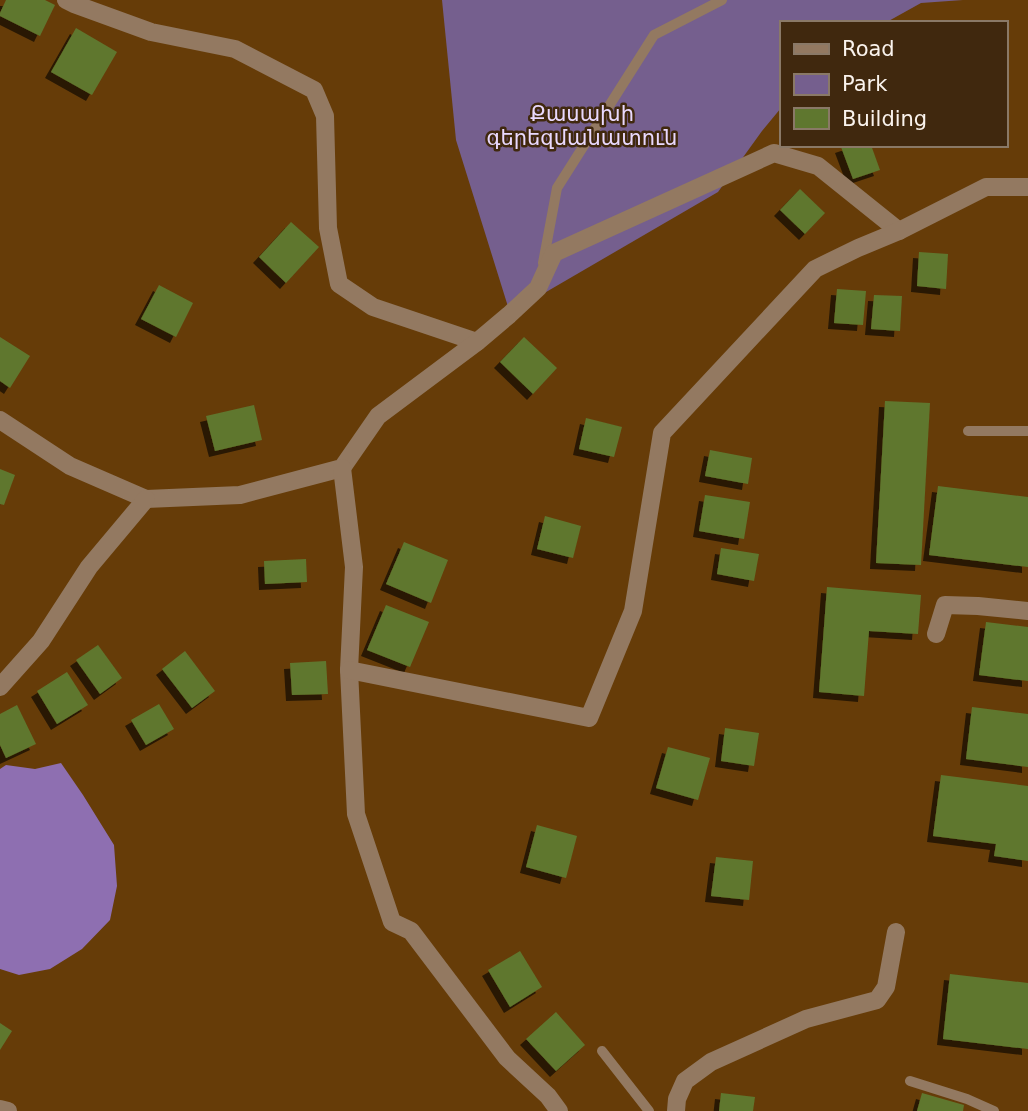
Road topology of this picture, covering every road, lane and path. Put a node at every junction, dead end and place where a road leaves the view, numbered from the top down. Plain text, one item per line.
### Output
1 (65, 0) edge
2 (722, 0) edge
3 (1028, 187) edge
4 (899, 231) junction
5 (538, 288) junction
6 (477, 342) junction
7 (0, 420) edge
8 (968, 431) dead end
9 (1028, 431) edge
10 (342, 468) junction
11 (146, 499) junction
12 (1028, 611) edge
13 (936, 634) dead end
14 (349, 670) junction
15 (0, 687) edge
16 (896, 932) dead end
17 (602, 1051) dead end
18 (910, 1081) dead end
19 (0, 1109) edge
20 (8, 1111) edge
21 (559, 1111) edge
22 (649, 1111) edge
23 (676, 1111) edge
24 (994, 1111) edge

1 - 6 street
2 - 5 lane
3 - 4 street
4 - 5 street
4 - 14 street
5 - 6 street
6 - 10 street
7 - 11 street
8 - 9 lane
10 - 11 street
10 - 14 street
11 - 15 street
12 - 13 street
14 - 21 street
16 - 23 street
17 - 22 lane
18 - 24 lane
19 - 20 street

